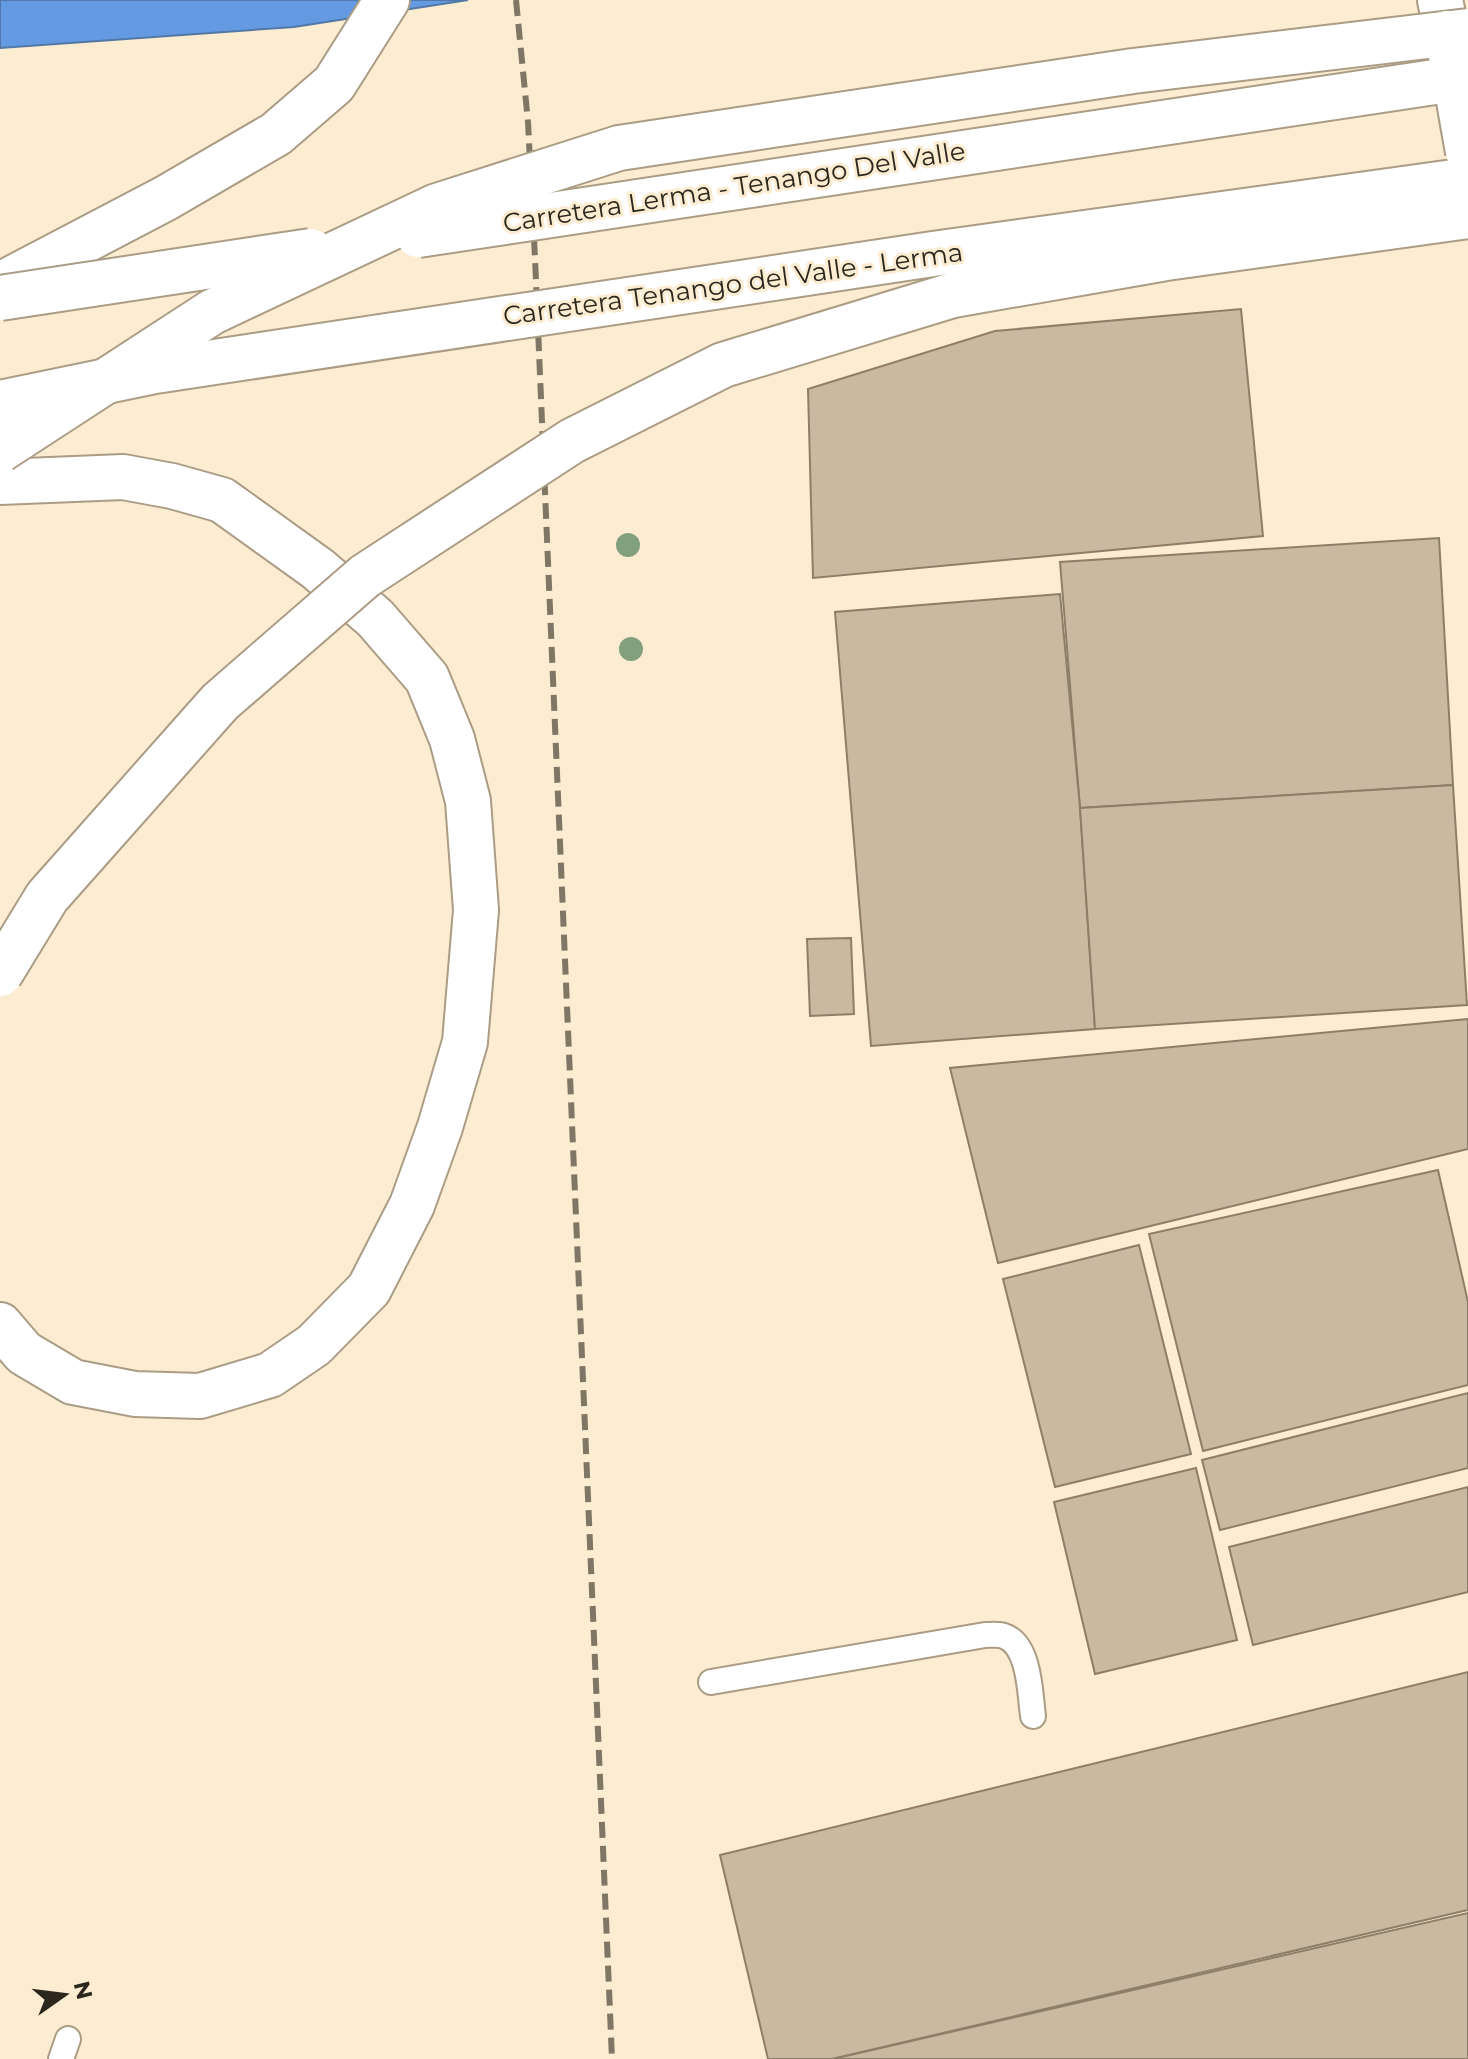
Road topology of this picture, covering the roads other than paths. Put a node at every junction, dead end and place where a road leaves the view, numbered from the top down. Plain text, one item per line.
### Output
1 (387, 0) edge
2 (1452, 21) edge
3 (1468, 77) edge
4 (1468, 152) edge
5 (1468, 180) edge
6 (1468, 216) edge
7 (0, 285) edge
8 (0, 298) edge
9 (0, 403) edge
10 (0, 450) edge
11 (0, 482) edge
12 (0, 974) edge
13 (0, 1325) edge
14 (711, 1682) dead end
15 (1033, 1716) dead end

1 - 7 main road
2 - 4 main road, bridge
2 - 10 main road, bridge
3 - 8 main road, Carretera Lerma - Tenango Del Valle, bridge
5 - 9 main road, Carretera Tenango del Valle - Lerma, bridge
6 - 12 main road, bridge
11 - 13 main road
14 - 15 lane

